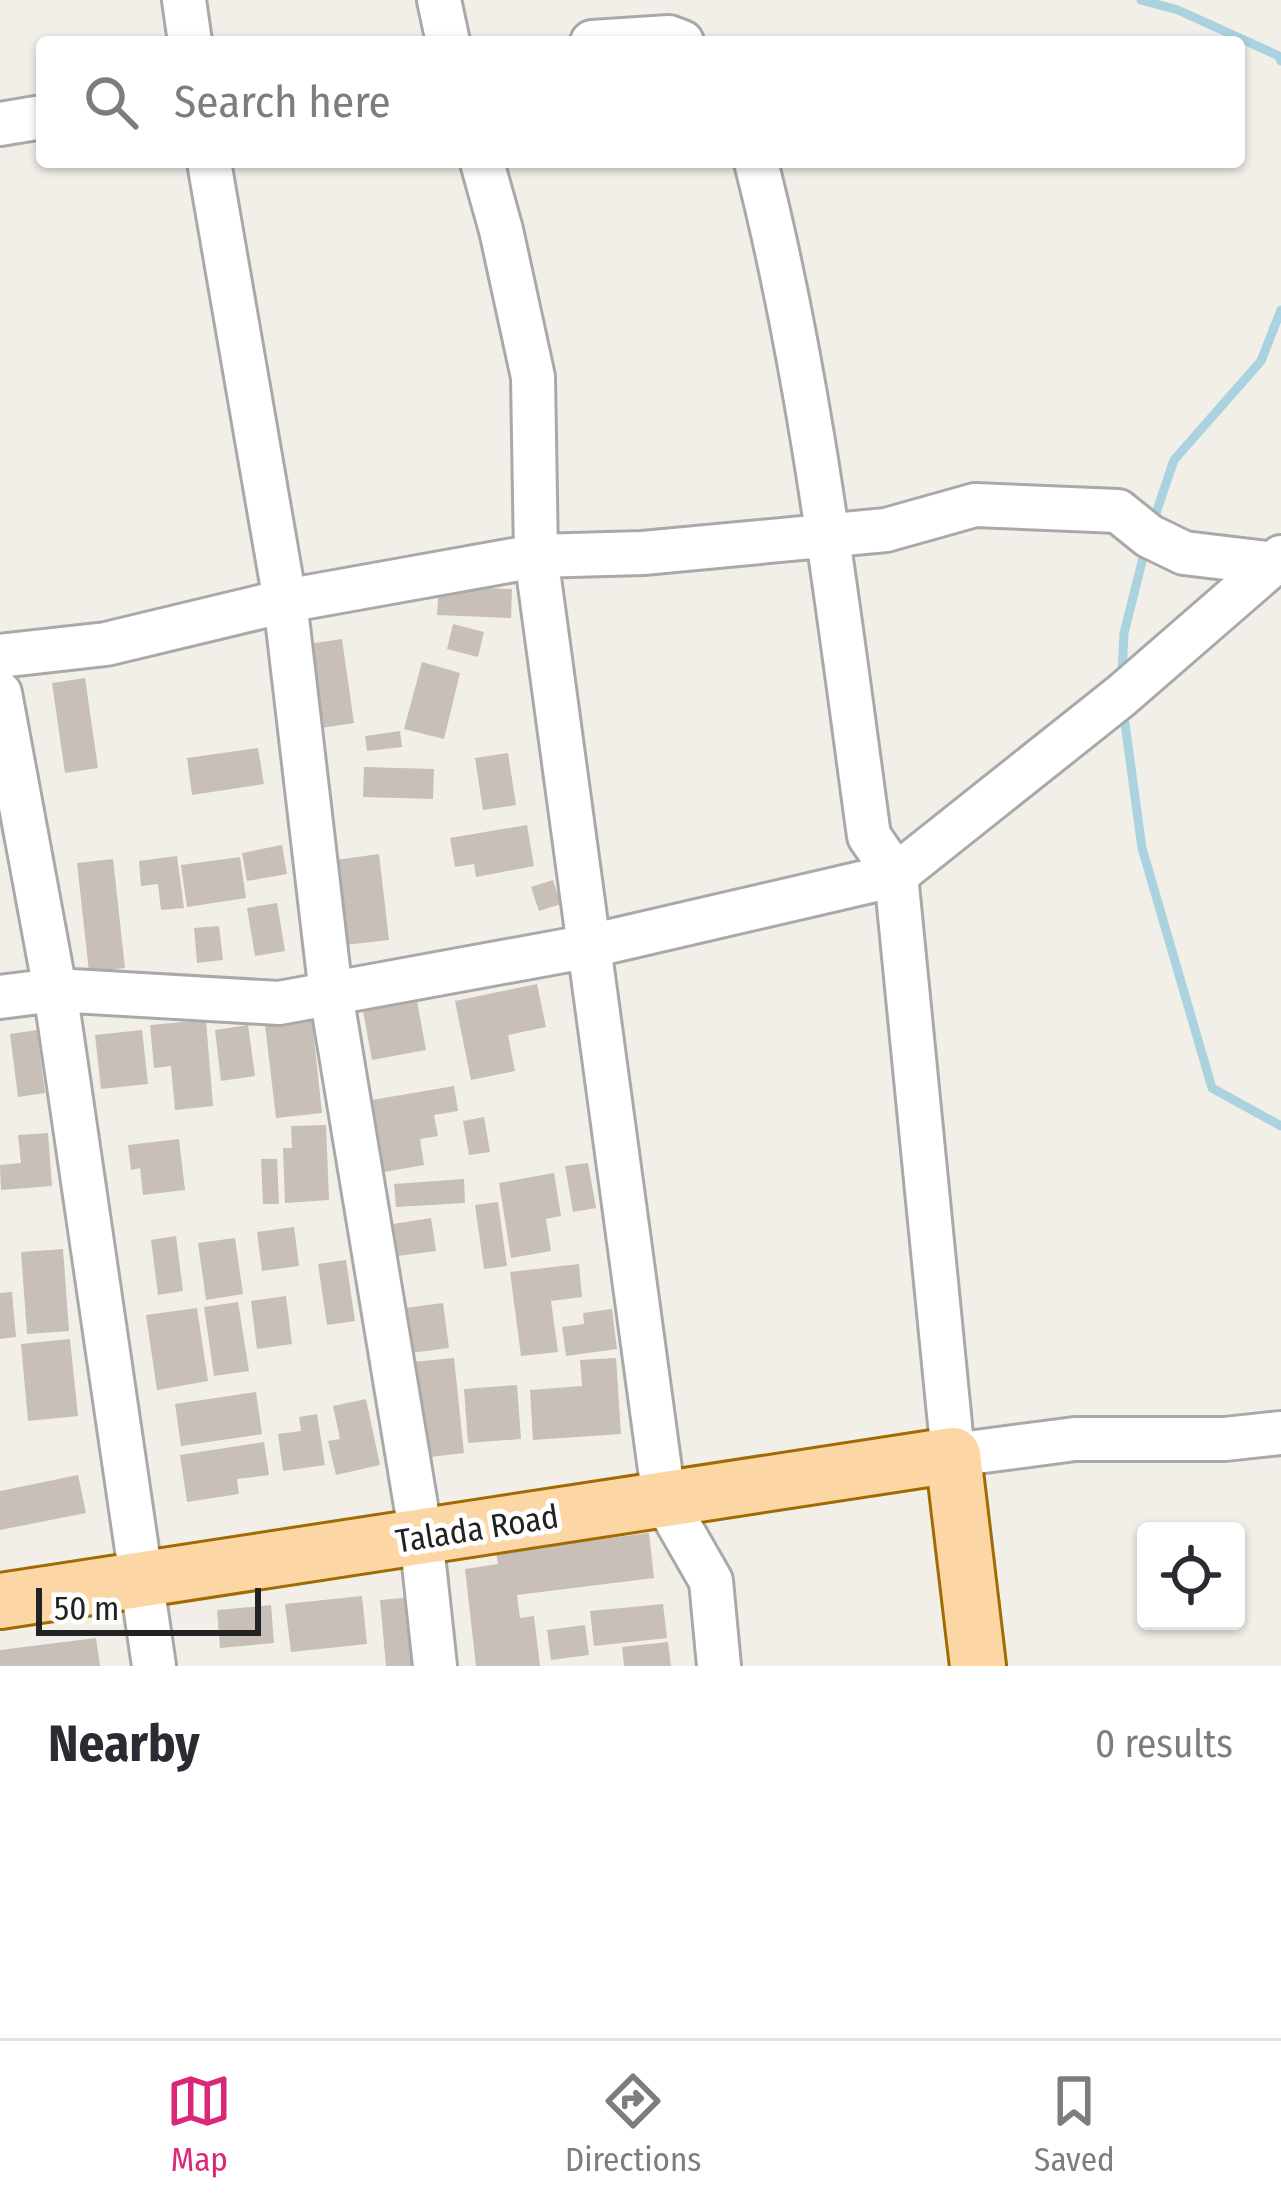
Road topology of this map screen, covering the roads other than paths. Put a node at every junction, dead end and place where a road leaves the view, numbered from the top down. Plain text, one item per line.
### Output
1 (184, 0) edge
2 (439, 0) edge
3 (189, 36) edge
4 (447, 36) edge
5 (36, 118) edge
6 (0, 124) edge
7 (209, 168) edge
8 (484, 168) edge
9 (758, 168) edge
10 (827, 533) junction
11 (536, 556) junction
12 (1277, 560) edge
13 (285, 601) junction
14 (0, 656) edge
15 (0, 693) edge
16 (896, 875) junction
17 (590, 946) junction
18 (55, 990) junction
19 (331, 994) junction
20 (0, 997) edge
21 (1281, 1433) edge
22 (953, 1455) junction
23 (664, 1499) junction
24 (421, 1536) junction
25 (142, 1579) junction
26 (0, 1601) edge
27 (154, 1666) edge
28 (435, 1666) edge
29 (719, 1666) edge
30 (978, 1666) edge

1 - 3 street
2 - 4 street
5 - 6 street
7 - 13 street
8 - 11 street
9 - 10 street
10 - 11 street
10 - 12 street
10 - 16 street
11 - 13 street
11 - 17 street
12 - 16 street
13 - 14 street
13 - 19 street
15 - 18 street
16 - 17 street
16 - 22 street
17 - 19 street
17 - 23 street
18 - 19 street
18 - 20 street
18 - 25 street
19 - 24 street
21 - 22 street
22 - 23 main road, Talada Road
22 - 30 main road
23 - 24 main road, Talada Road
23 - 29 street
24 - 25 main road, Talada Road
24 - 28 street
25 - 26 main road, Talada Road
25 - 27 street

